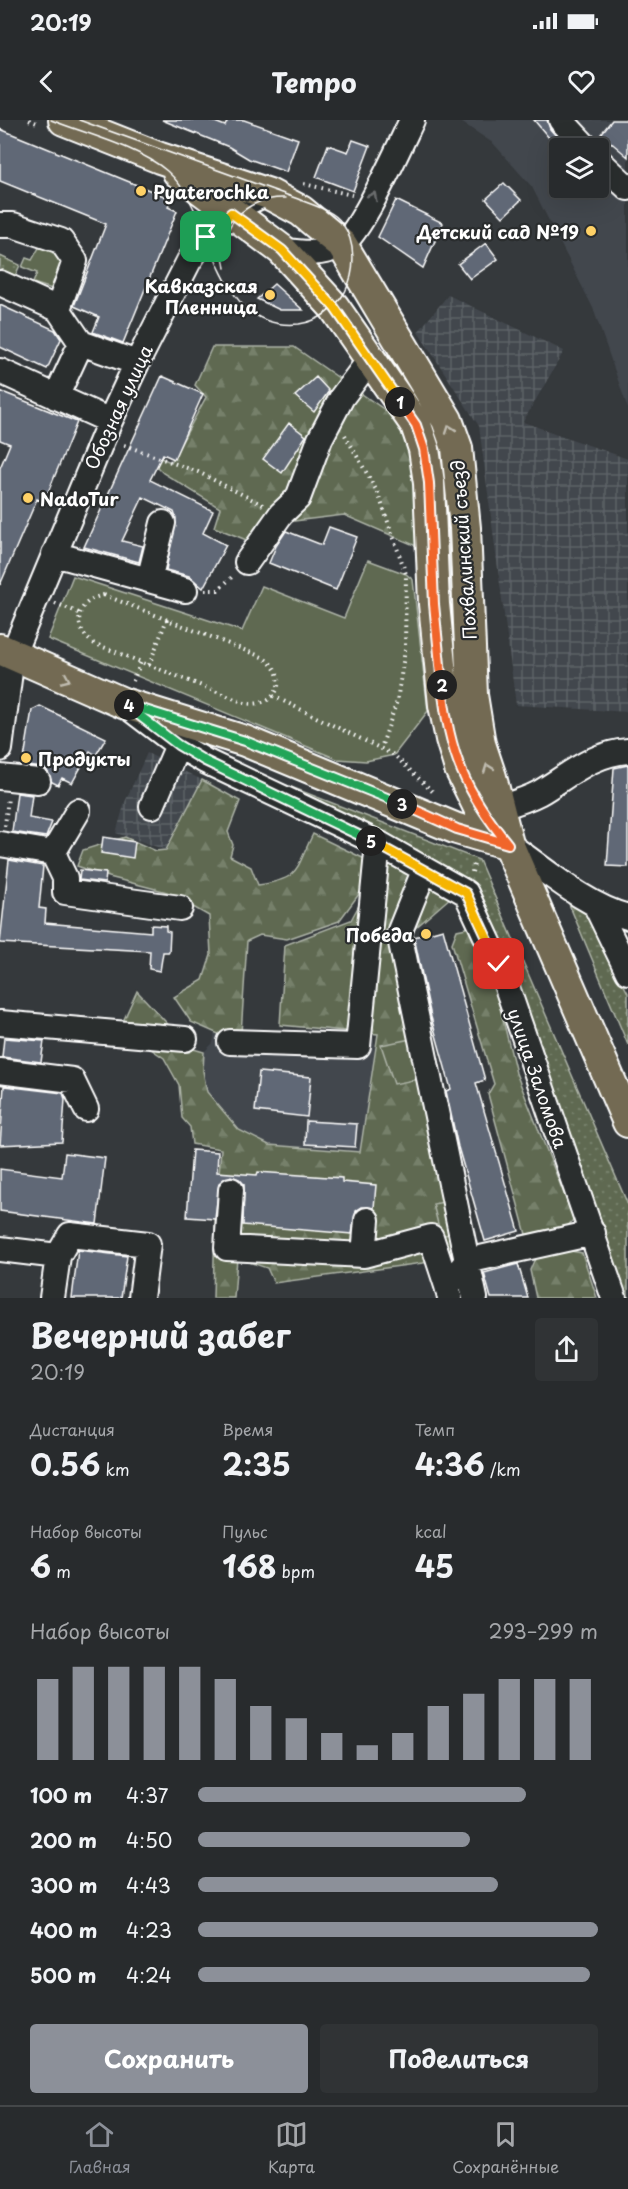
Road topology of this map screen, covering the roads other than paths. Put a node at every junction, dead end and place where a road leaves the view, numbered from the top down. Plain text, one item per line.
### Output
1 (412, 120) edge
2 (561, 120) edge
3 (57, 124) edge
4 (578, 138) edge
5 (160, 158) junction
6 (609, 170) edge
7 (628, 188) edge
8 (271, 195) junction
9 (231, 213) junction
10 (0, 225) edge
11 (342, 245) junction
12 (282, 250) junction
13 (0, 283) edge
14 (58, 309) junction
15 (81, 343) junction
16 (371, 358) junction
17 (137, 363) junction
18 (0, 371) edge
19 (56, 397) junction
20 (110, 421) junction
21 (163, 523) dead end
22 (54, 554) junction
23 (247, 562) road end
24 (149, 580) junction
25 (185, 590) road end
26 (6, 652) edge
27 (123, 703) junction
28 (2, 725) edge
29 (178, 745) junction
30 (0, 749) edge
31 (628, 751) edge
32 (0, 777) edge
33 (38, 781) dead end
34 (152, 806) dead end
35 (498, 808) junction
36 (78, 811) dead end
37 (378, 843) junction
38 (0, 844) edge
39 (508, 844) junction
40 (53, 853) junction
41 (424, 871) junction
42 (595, 904) junction
43 (180, 908) dead end
44 (628, 917) edge
45 (628, 972) edge
46 (0, 1023) edge
47 (185, 1039) dead end
48 (230, 1042) dead end
49 (0, 1071) edge
50 (86, 1109) dead end
51 (628, 1122) edge
52 (231, 1190) dead end
53 (367, 1220) dead end
54 (593, 1233) junction
55 (0, 1249) edge
56 (364, 1255) junction
57 (57, 1256) junction
58 (467, 1261) junction
59 (448, 1292) edge
60 (52, 1298) edge
61 (141, 1298) edge
62 (475, 1298) edge
63 (614, 1298) edge

11 -> 1 street
2 - 4 street
3 - 5 main road
5 - 8 main road, Похвалинский съезд
5 - 9 main road, Похвалинский съезд
6 - 7 street
8 - 9 street, Обозная улица
8 - 11 main road, Похвалинский съезд
9 - 12 main road, Похвалинский съезд
9 - 17 street, Обозная улица
10 - 14 street
11 - 12 street
35 -> 11 main road, Похвалинский съезд
12 - 16 main road, Похвалинский съезд
13 - 14 street
14 - 15 street
15 - 17 street
15 - 19 street
16 - 23 street
16 - 39 main road, Похвалинский съезд
17 - 20 street, Обозная улица
18 - 19 street
19 - 20 street
20 - 22 street, Обозная улица
21 - 24 street
22 - 24 street
22 - 26 street, Обозная улица
24 - 25 street
26 -> 27 main road
26 - 28 street, Обозная улица
27 - 29 street, улица Заломова
27 - 39 main road
28 - 30 street, Обозная улица
29 - 34 street
29 - 37 street, улица Заломова
31 - 35 street
32 - 33 street
35 - 39 main road, Похвалинский съезд
36 - 40 street
37 - 41 street, улица Заломова
37 - 48 street
38 - 40 street
39 - 42 street
39 - 51 main road, Похвалинский съезд
40 - 43 street
41 - 54 street, улица Заломова
41 - 58 street
42 - 44 street
42 - 45 street
46 - 47 street
49 - 50 street
52 - 56 street
53 - 56 street
54 - 58 street
54 - 63 street, улица Заломова
55 - 57 street
56 - 59 street
57 - 60 street
57 - 61 street
58 - 59 street
58 - 62 street

